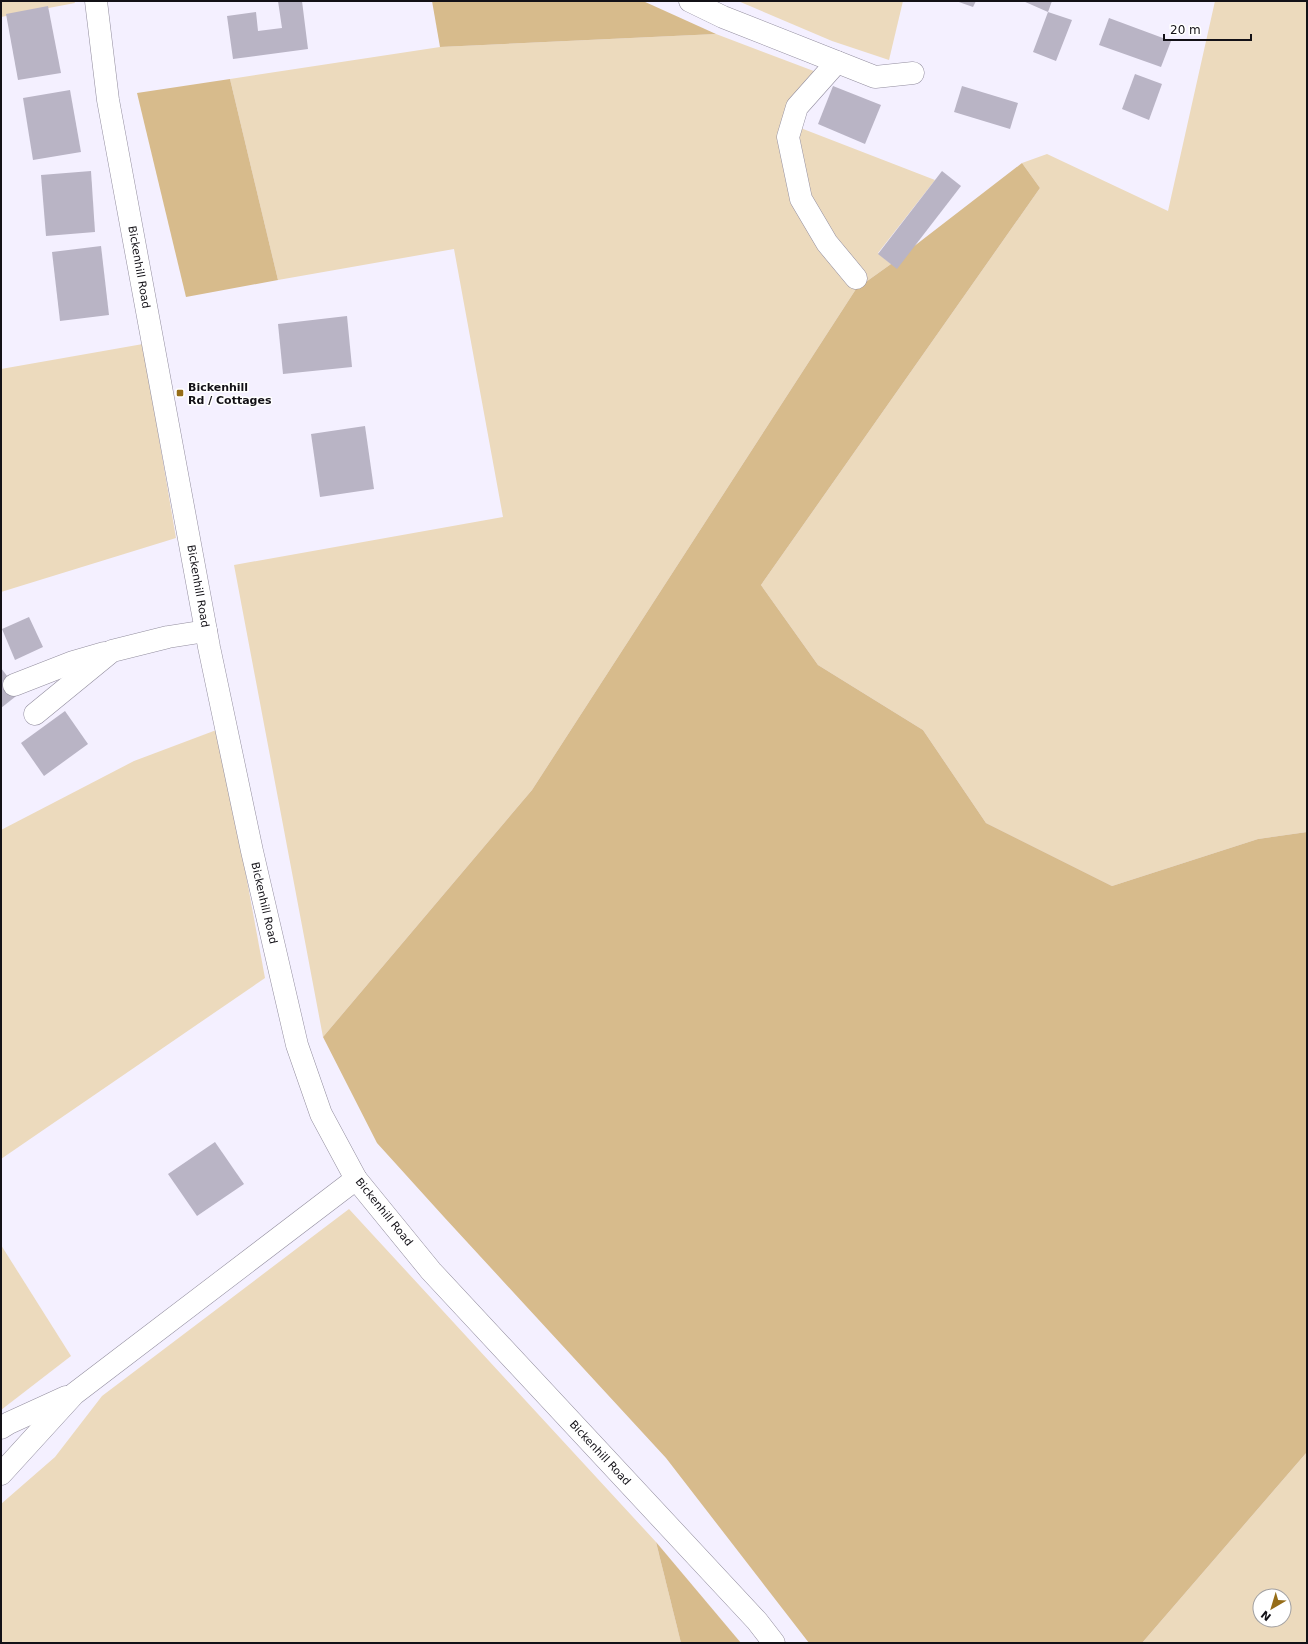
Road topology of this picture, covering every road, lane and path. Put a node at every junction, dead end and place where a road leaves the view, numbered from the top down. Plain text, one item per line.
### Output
1 (96, 1) edge
2 (690, 1) edge
3 (837, 62) junction
4 (913, 73) dead end
5 (856, 278) dead end
6 (206, 631) junction
7 (112, 650) junction
8 (14, 684) dead end
9 (35, 714) dead end
10 (356, 1179) junction
11 (74, 1394) junction
12 (1, 1428) edge
13 (1, 1474) edge
14 (774, 1643) edge

1 - 6 street, Bickenhill Road
2 - 3 street
3 - 4 street
3 - 5 street
6 - 7 street
6 - 10 street, Bickenhill Road
7 - 8 street
7 - 9 street
10 - 11 street
10 - 14 street, Bickenhill Road
11 - 12 street
11 - 13 street

